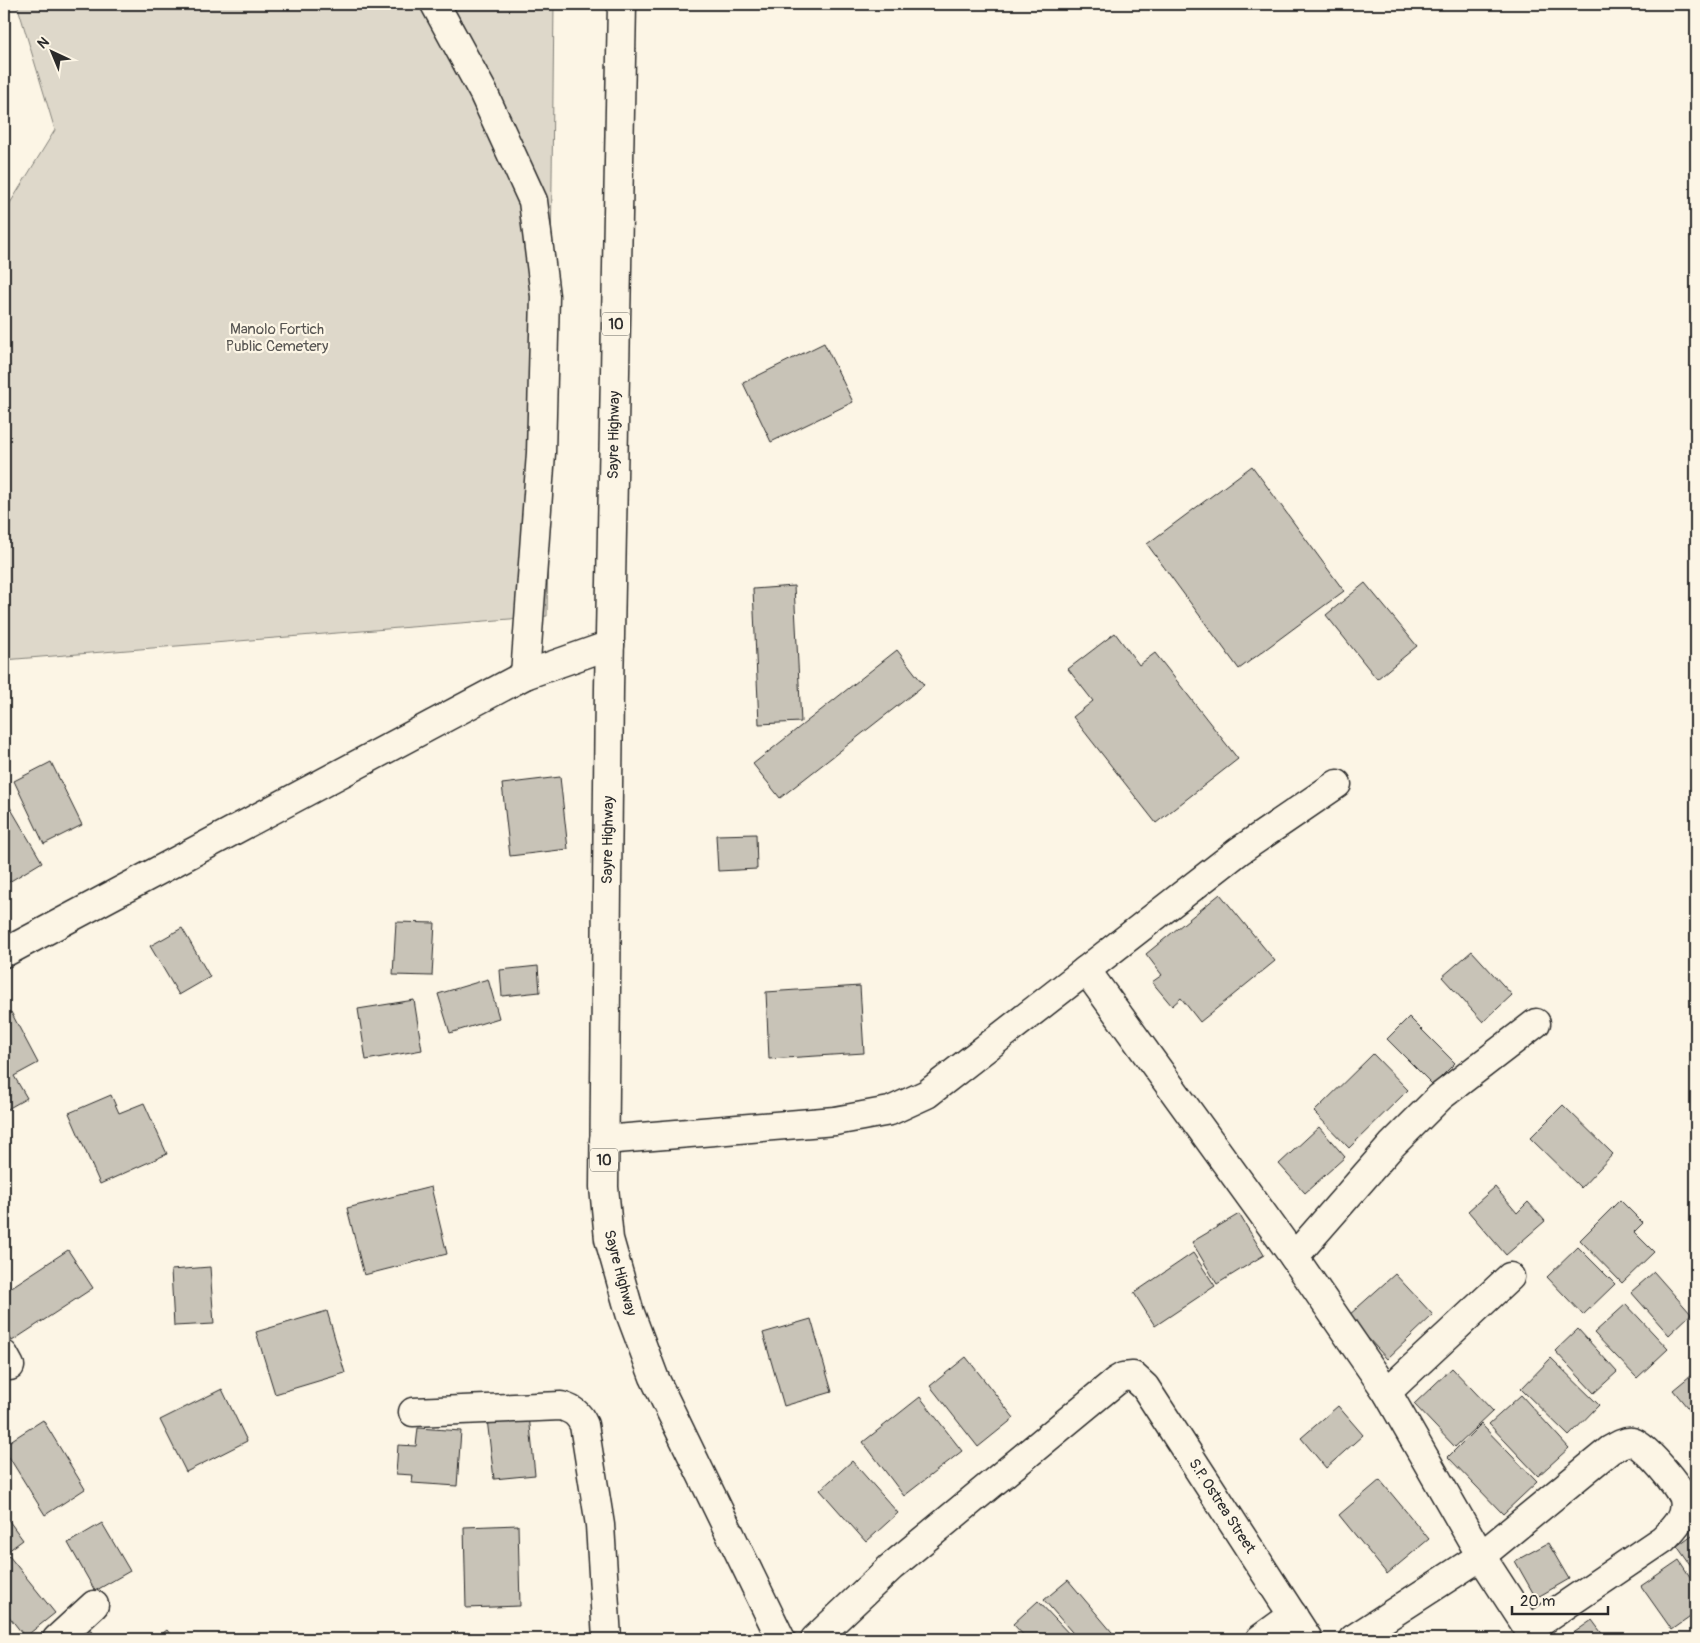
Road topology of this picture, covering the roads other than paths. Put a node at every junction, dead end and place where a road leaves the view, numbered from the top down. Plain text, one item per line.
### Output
1 (436, 4) edge
2 (622, 4) edge
3 (610, 645) junction
4 (525, 675) junction
5 (1337, 784) dead end
6 (4, 953) edge
7 (1086, 970) junction
8 (1536, 1023) dead end
9 (604, 1140) junction
10 (1294, 1256) junction
11 (1510, 1277) dead end
12 (1387, 1392) junction
13 (413, 1412) dead end
14 (1481, 1556) junction
15 (94, 1605) dead end
16 (1293, 1615) junction
17 (1532, 1635) edge
18 (57, 1639) edge
19 (607, 1639) edge
20 (781, 1639) edge
21 (815, 1639) edge
22 (1260, 1639) edge
23 (1308, 1639) edge
24 (1353, 1639) edge

1 - 4 main road
2 - 3 main road, Sayre Highway / 10
3 - 4 main road
3 - 9 main road, Sayre Highway / 10
4 - 6 main road
5 - 7 main road
7 - 9 main road
7 - 10 main road
8 - 10 main road
9 - 20 main road, Sayre Highway / 10
10 - 12 main road
11 - 12 main road
12 - 14 main road
13 - 19 main road
14 - 17 main road
14 - 17 main road
14 - 24 main road
15 - 18 main road
16 - 21 main road, S.P. Ostrea Street
16 - 22 main road
16 - 23 main road, S.P. Ostrea Street

